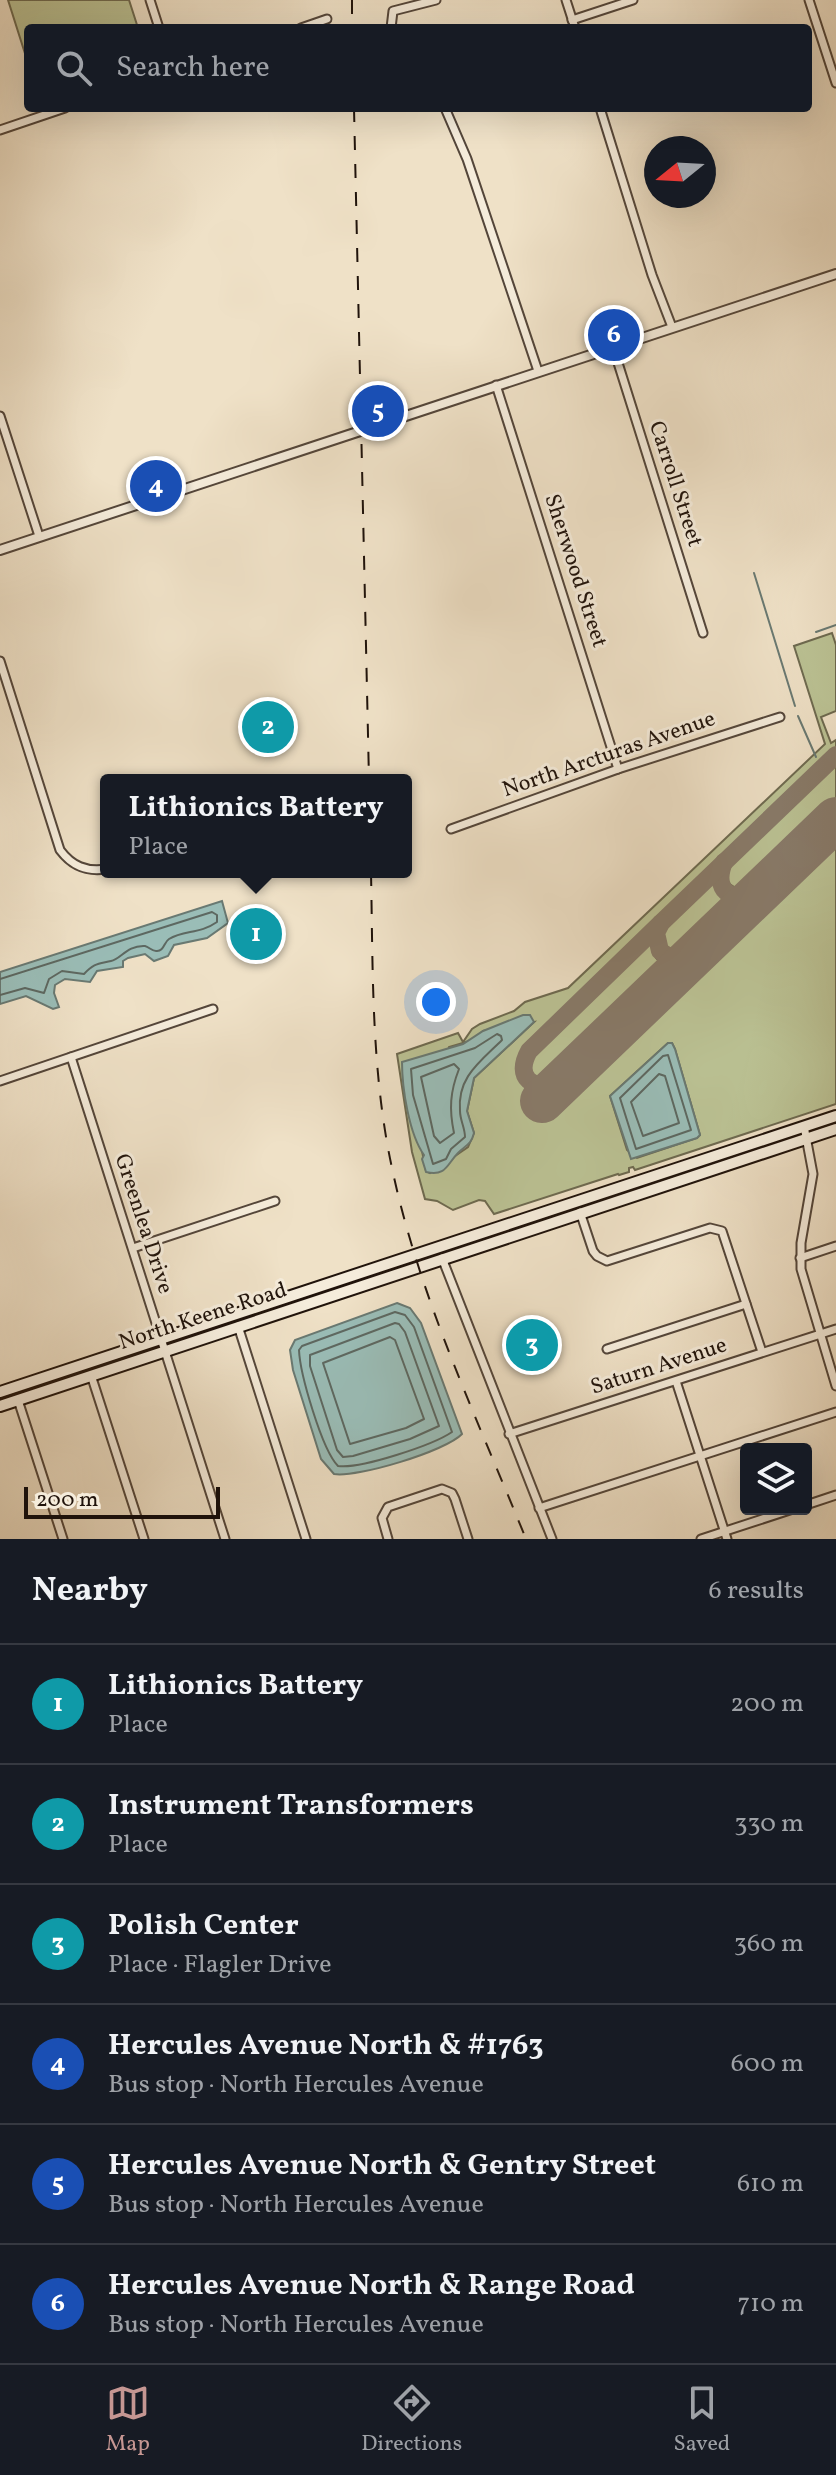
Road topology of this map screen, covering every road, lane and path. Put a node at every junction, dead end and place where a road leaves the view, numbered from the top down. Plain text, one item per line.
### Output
1 (150, 0) edge
2 (436, 0) edge
3 (566, 0) edge
4 (633, 0) edge
5 (809, 0) edge
6 (327, 19) dead end
7 (158, 24) edge
8 (313, 24) edge
9 (391, 24) edge
10 (574, 24) edge
11 (836, 82) edge
12 (53, 112) edge
13 (447, 112) edge
14 (601, 112) edge
15 (0, 130) edge
16 (836, 274) edge
17 (672, 327) junction
18 (613, 347) junction
19 (538, 371) junction
20 (496, 385) junction
21 (0, 416) edge
22 (39, 536) junction
23 (0, 550) edge
24 (703, 633) dead end
25 (0, 661) edge
26 (780, 717) dead end
27 (618, 769) junction
28 (451, 829) dead end
29 (100, 870) edge
30 (213, 1009) dead end
31 (71, 1057) junction
32 (0, 1081) edge
33 (836, 1116) edge
34 (804, 1126) junction
35 (836, 1129) edge
36 (807, 1139) junction
37 (275, 1201) dead end
38 (580, 1212) junction
39 (836, 1246) edge
40 (133, 1248) junction
41 (442, 1258) junction
42 (800, 1258) junction
43 (746, 1304) junction
44 (238, 1326) junction
45 (836, 1329) edge
46 (819, 1334) junction
47 (160, 1338) junction
48 (607, 1349) dead end
49 (164, 1350) junction
50 (762, 1352) junction
51 (91, 1375) junction
52 (676, 1381) junction
53 (836, 1386) edge
54 (0, 1392) edge
55 (18, 1400) junction
56 (0, 1406) edge
57 (836, 1412) edge
58 (509, 1434) junction
59 (700, 1456) junction
60 (836, 1495) edge
61 (812, 1503) edge
62 (539, 1508) junction
63 (777, 1515) edge
64 (725, 1535) edge
65 (63, 1539) edge
66 (144, 1539) edge
67 (225, 1539) edge
68 (306, 1539) edge
69 (388, 1539) edge
70 (468, 1539) edge
71 (552, 1539) edge
72 (701, 1539) edge

1 - 7 street
2 - 9 street
3 - 10 street
4 - 10 street
5 - 11 street
6 - 8 street
12 - 15 street
13 - 19 street
14 - 17 street
16 - 17 street
17 - 18 street
18 - 19 street
18 - 24 street, Carroll Street
19 - 20 street
20 - 22 street
20 - 27 street, Sherwood Street
21 - 22 street
22 - 23 street
25 - 29 street
26 - 27 street, North Arcturas Avenue
27 - 28 street, North Arcturas Avenue
30 - 31 street
31 - 32 street
31 - 40 street, Greenlea Drive
33 - 34 main road, North Keene Road
34 - 36 street
34 - 47 main road, North Keene Road
35 - 36 main road, North Keene Road
36 - 38 main road, North Keene Road
36 - 42 street
37 - 40 street
38 - 41 main road, North Keene Road
38 - 43 street
39 - 42 street
40 - 47 street, Greenlea Drive
41 - 44 main road, North Keene Road
41 - 58 street
42 - 46 street
43 - 48 street
43 - 50 street
44 - 49 main road, North Keene Road
44 - 68 street
45 - 46 street, Saturn Avenue
46 - 50 street, Saturn Avenue
46 - 53 street
47 - 49 street, Greenlea Drive
47 - 54 main road, North Keene Road
49 - 51 main road, North Keene Road
49 - 67 street, Greenlea Drive
50 - 52 street, Saturn Avenue
51 - 55 main road, North Keene Road
51 - 66 street
52 - 58 street, Saturn Avenue
52 - 59 street
55 - 56 main road, North Keene Road
55 - 65 street
57 - 59 street
58 - 62 street
59 - 62 street
59 - 64 street
60 - 61 street
62 - 71 street
63 - 64 street
64 - 72 street
69 - 70 street

